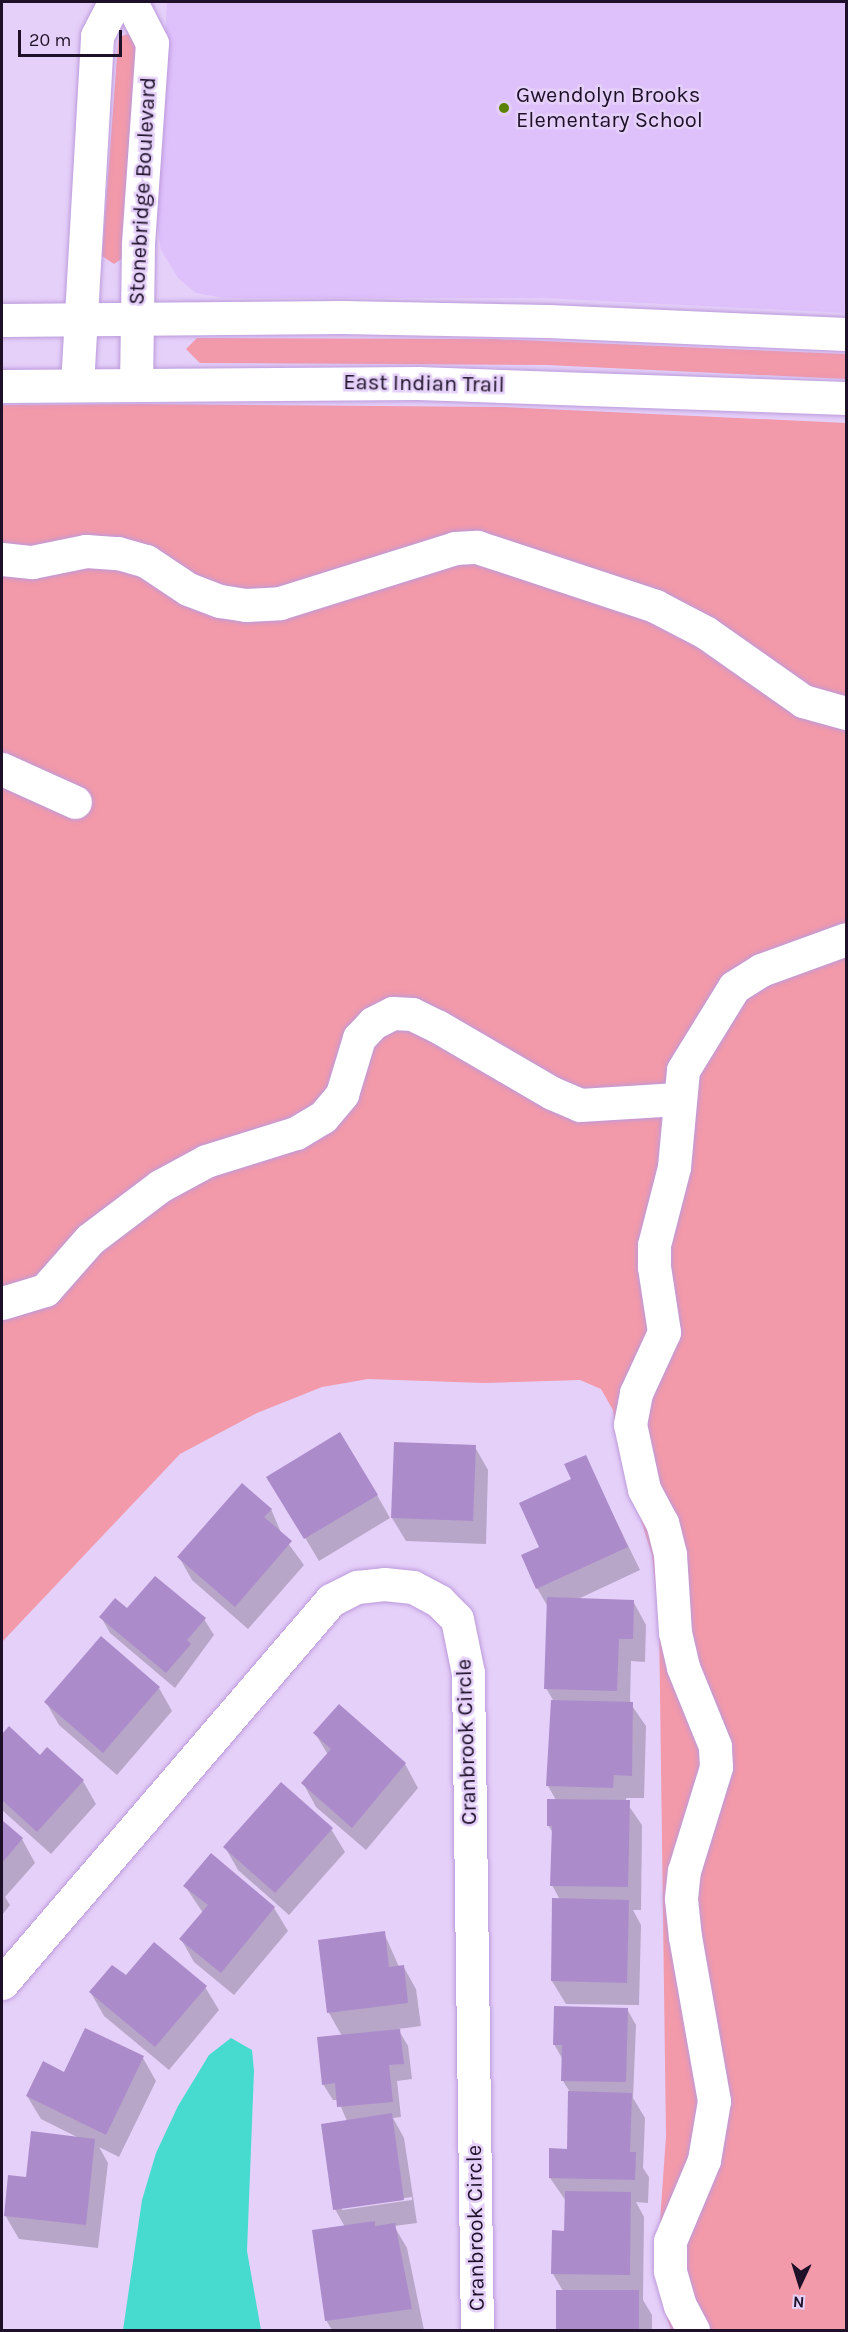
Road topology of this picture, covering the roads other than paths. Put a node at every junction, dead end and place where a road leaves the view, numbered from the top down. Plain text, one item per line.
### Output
1 (114, 2) edge
2 (131, 2) edge
3 (80, 319) junction
4 (136, 319) junction
5 (2, 320) edge
6 (846, 334) edge
7 (77, 385) junction
8 (136, 385) junction
9 (2, 386) edge
10 (846, 398) edge
11 (2, 558) edge
12 (846, 713) edge
13 (2, 769) edge
14 (75, 802) dead end
15 (846, 939) edge
16 (678, 1099) junction
17 (2, 1303) edge
18 (2, 1983) edge
19 (477, 2331) edge
20 (693, 2331) edge

1 - 3 street
2 - 4 street, Stonebridge Boulevard
3 - 4 street
3 - 5 street
3 - 7 street
4 - 6 street
4 - 8 street, Stonebridge Boulevard
7 - 8 street, East Indian Trail
7 - 9 street, East Indian Trail
8 - 10 street, East Indian Trail
11 - 12 street
13 - 14 street
15 - 16 street
16 - 17 street
16 - 20 street
18 - 19 street, Cranbrook Circle

